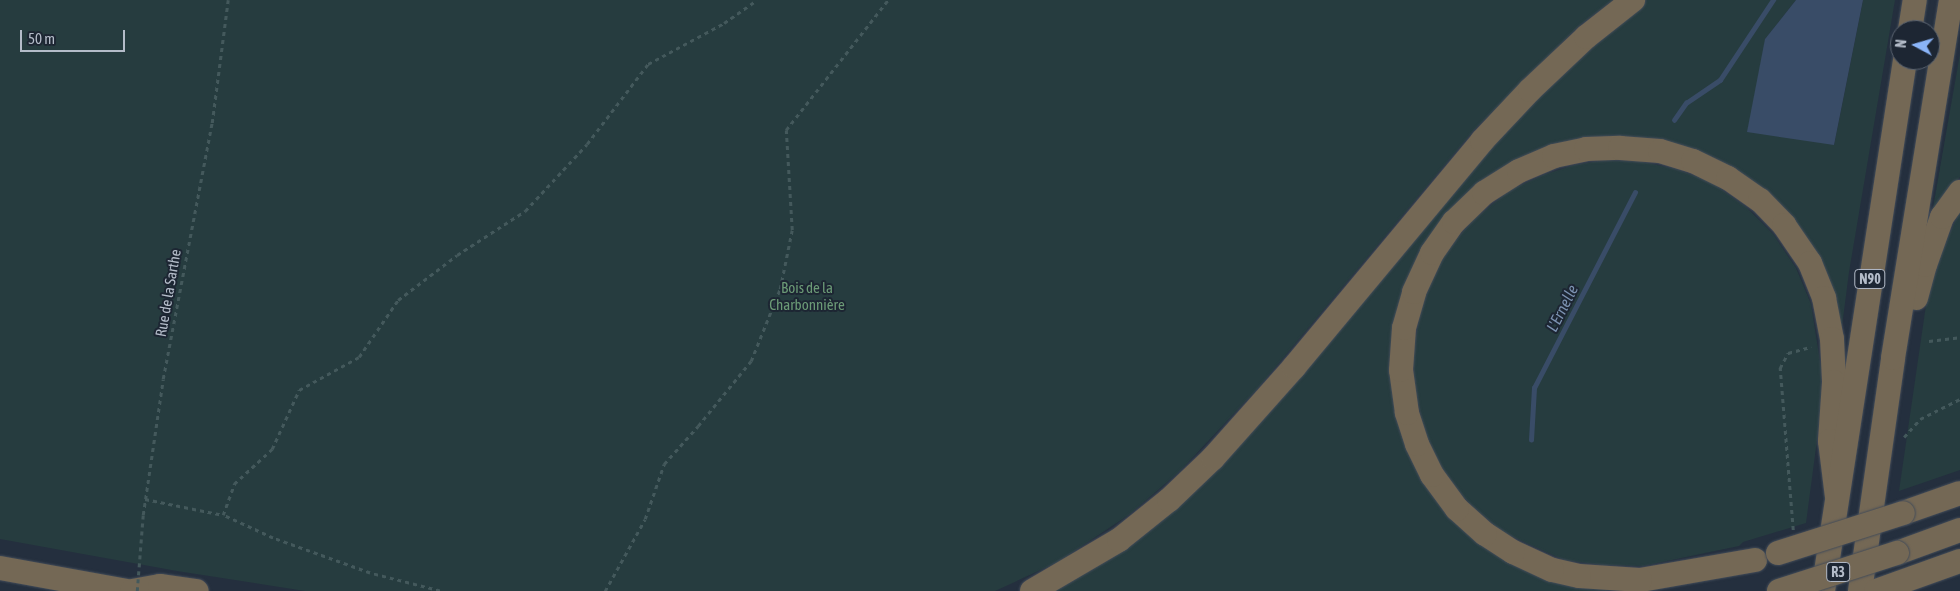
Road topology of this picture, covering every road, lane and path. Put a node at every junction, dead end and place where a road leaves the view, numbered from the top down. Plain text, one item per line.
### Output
1 (228, 0) edge
2 (757, 0) edge
3 (888, 0) edge
4 (1633, 0) edge
5 (1915, 0) edge
6 (1951, 0) edge
7 (1912, 20) edge
8 (1902, 70) edge
9 (1960, 192) edge
10 (1960, 337) edge
11 (1929, 341) dead end
12 (1812, 347) dead end
13 (1893, 358) junction
14 (1960, 399) edge
15 (1904, 437) dead end
16 (1960, 493) edge
17 (1837, 497) junction
18 (144, 499) junction
19 (223, 515) junction
20 (1960, 530) edge
21 (1792, 534) dead end
22 (1755, 560) junction
23 (1960, 561) edge
24 (0, 568) edge
25 (1884, 588) edge
26 (126, 591) edge
27 (132, 591) edge
28 (137, 591) edge
29 (197, 591) edge
30 (440, 591) edge
31 (605, 591) edge
32 (1032, 591) edge
33 (1661, 591) edge
34 (1779, 591) edge
35 (1823, 591) edge
36 (1860, 591) edge

1 - 18 path, Rue de la Sarthe
2 - 19 path
3 - 31 path
4 - 32 highway
5 - 7 highway
6 - 13 highway, N90
8 - 17 highway, N90
9 - 13 highway
10 - 11 path
12 - 21 path
13 - 36 highway, N90
14 - 15 path
16 - 22 highway, bridge
17 - 22 highway
17 - 35 highway, N90
18 - 19 path
18 - 28 path, Rue de la Sarthe, bridge
19 - 30 path
20 - 34 highway, R3, bridge
22 - 33 highway
23 - 25 highway
24 - 26 highway
27 - 29 highway

